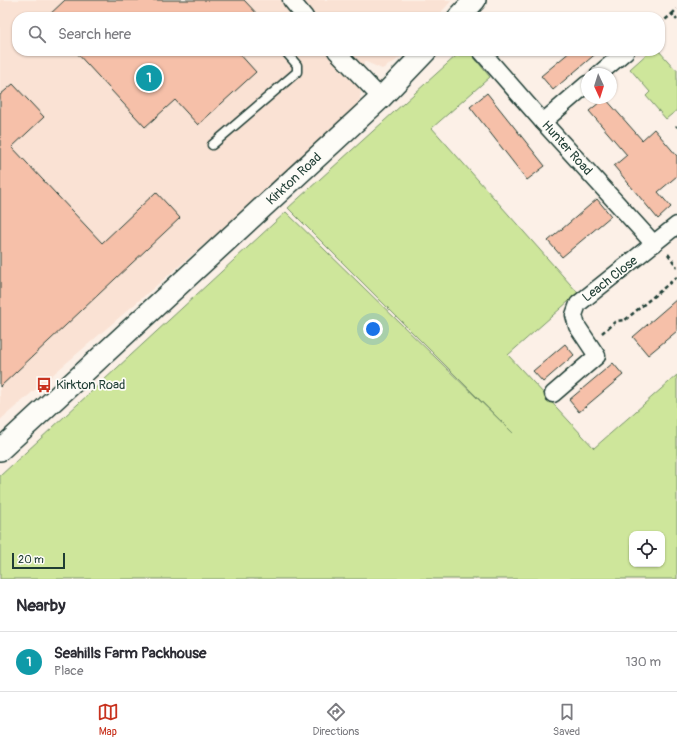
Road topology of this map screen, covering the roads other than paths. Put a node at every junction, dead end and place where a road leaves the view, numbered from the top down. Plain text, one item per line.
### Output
1 (475, 0) edge
2 (295, 2) edge
3 (302, 12) edge
4 (464, 12) edge
5 (289, 56) edge
6 (341, 56) edge
7 (421, 56) edge
8 (485, 56) edge
9 (620, 56) edge
10 (606, 68) edge
11 (581, 89) edge
12 (381, 98) junction
13 (543, 122) junction
14 (212, 145) dead end
15 (677, 225) edge
16 (654, 244) junction
17 (553, 394) dead end
18 (0, 450) edge

1 - 4 street
2 - 3 street
5 - 14 lane
6 - 12 street
7 - 12 street, Kirkton Road
8 - 13 street, Hunter Road
9 - 10 street
11 - 13 street
12 - 18 street, Kirkton Road
13 - 16 street, Hunter Road
15 - 16 street, Leach Close
16 - 17 street, Leach Close

